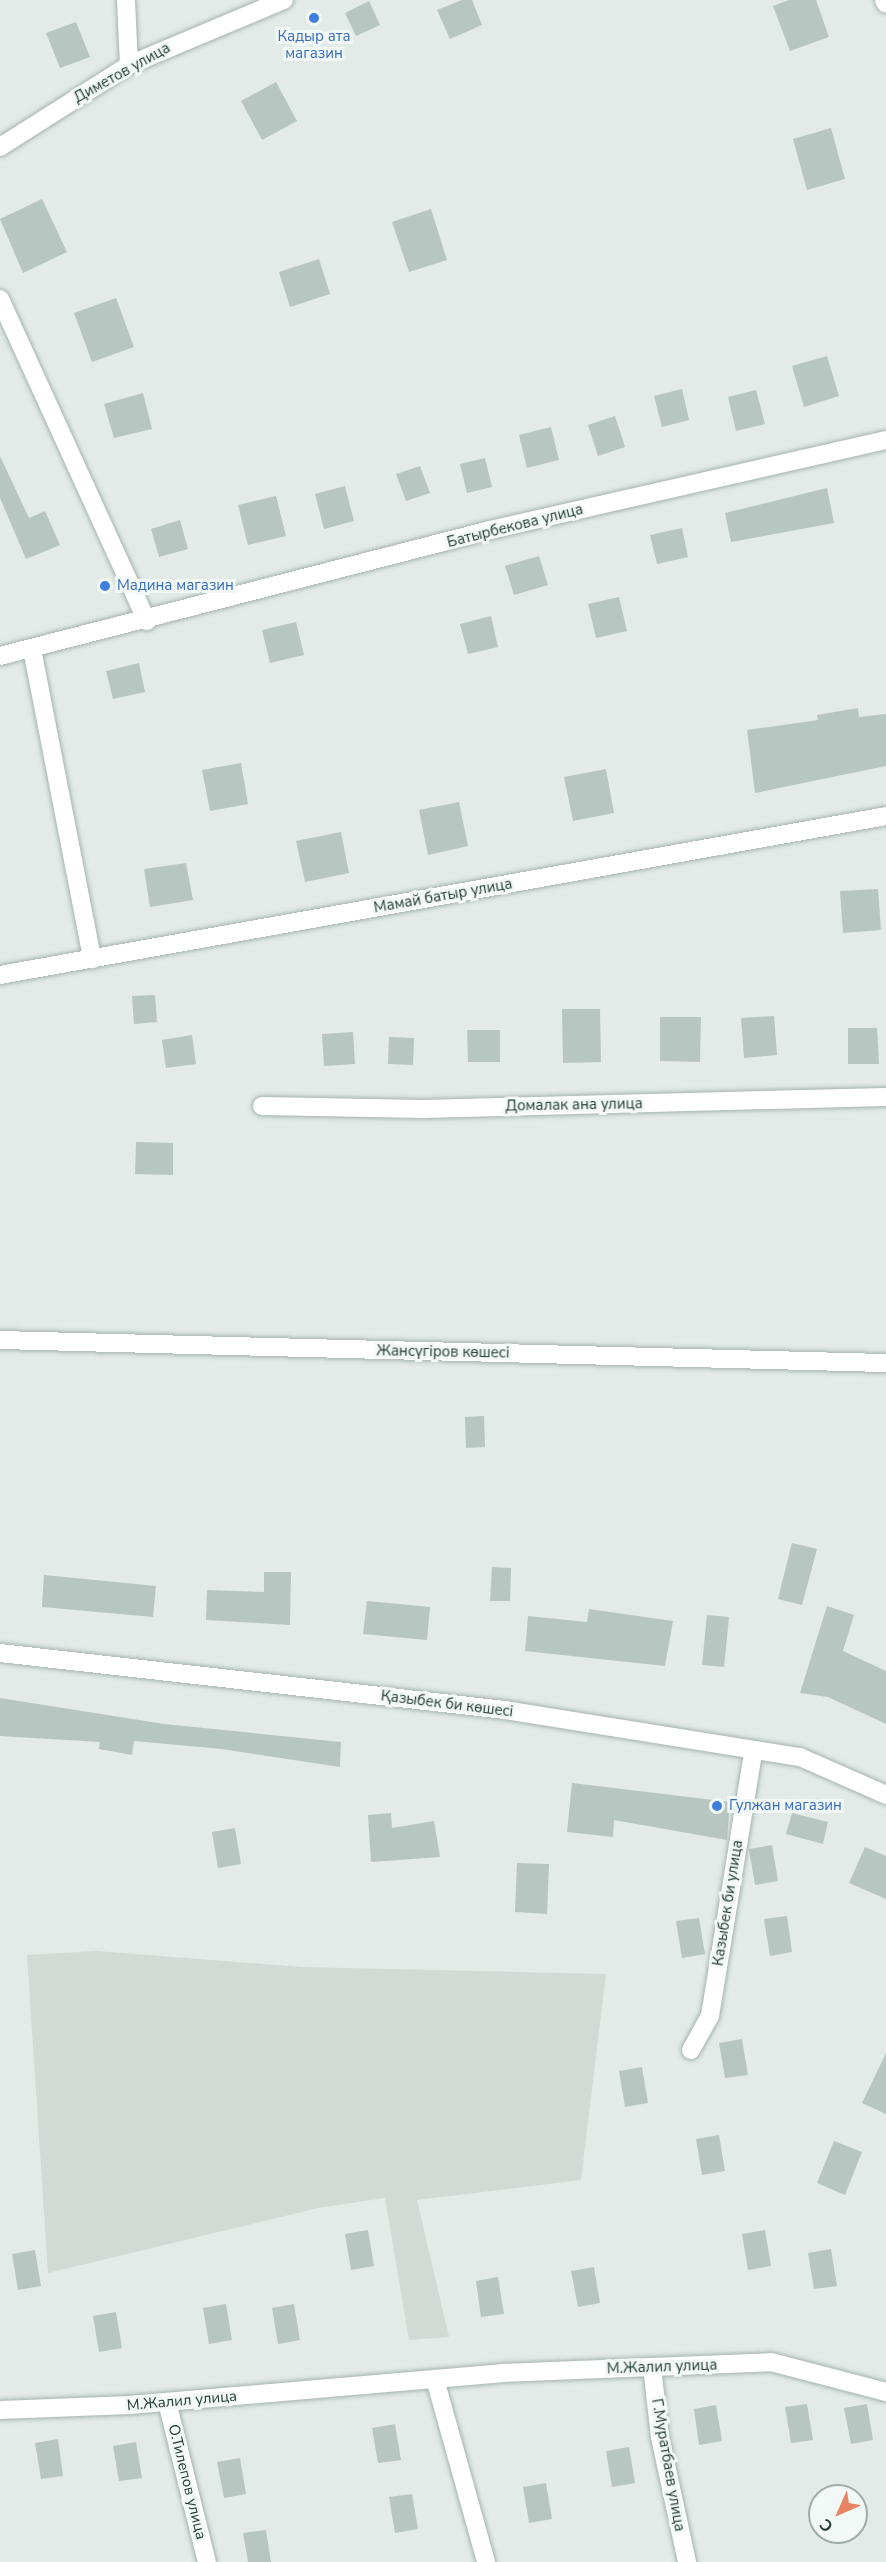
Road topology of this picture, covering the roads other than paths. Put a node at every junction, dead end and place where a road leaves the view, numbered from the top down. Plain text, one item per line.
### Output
1 (126, 0) edge
2 (284, 0) edge
3 (129, 65) junction
4 (0, 147) edge
5 (0, 299) edge
6 (886, 440) edge
7 (147, 621) junction
8 (32, 649) junction
9 (0, 656) edge
10 (886, 816) edge
11 (92, 958) junction
12 (0, 975) edge
13 (886, 1096) edge
14 (262, 1106) dead end
15 (0, 1340) edge
16 (886, 1363) edge
17 (0, 1653) edge
18 (753, 1752) junction
19 (886, 1795) edge
20 (691, 2050) dead end
21 (652, 2367) junction
22 (435, 2379) junction
23 (886, 2392) edge
24 (167, 2402) junction
25 (0, 2410) edge
26 (207, 2562) edge
27 (486, 2562) edge
28 (687, 2562) edge

1 - 3 street
2 - 3 street, Диметов улица
3 - 4 street, Диметов улица
5 - 7 street
6 - 7 street, Батырбекова улица
7 - 8 street, Батырбекова улица
8 - 9 street, Батырбекова улица
8 - 11 street
10 - 11 street, Мамай батыр улица
11 - 12 street, Мамай батыр улица
13 - 14 street, Домалак ана улица
15 - 16 street, Жансүгіров көшесі
17 - 18 street, Қазыбек би көшесі
18 - 19 street, Қазыбек би көшесі
18 - 20 street, Казыбек би улица
21 - 22 street, М.Жалил улица
21 - 23 street, М.Жалил улица
21 - 28 street, Г.Муратбаев улица
22 - 24 street, М.Жалил улица
22 - 27 street
24 - 25 street, М.Жалил улица
24 - 26 street, О.Тилепов улица

